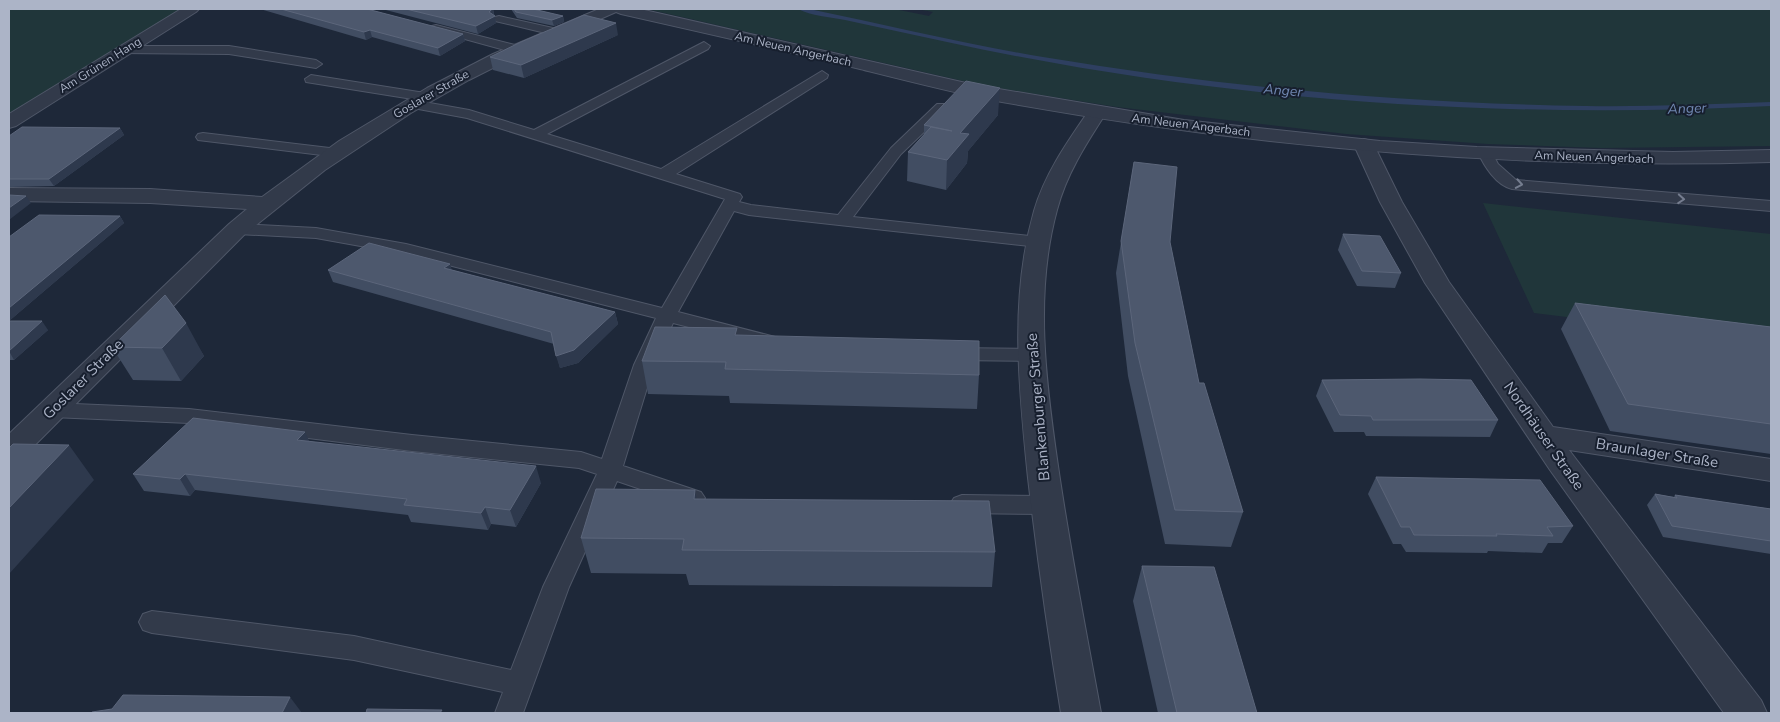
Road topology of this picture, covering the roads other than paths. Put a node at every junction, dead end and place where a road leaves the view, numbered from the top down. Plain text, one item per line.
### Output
1 (191, 9) edge
2 (611, 9) edge
3 (621, 9) edge
4 (499, 19) dead end
5 (422, 24) edge
6 (558, 32) junction
7 (704, 46) dead end
8 (125, 50) junction
9 (519, 50) junction
10 (316, 64) dead end
11 (822, 75) dead end
12 (311, 79) dead end
13 (961, 88) junction
14 (419, 101) junction
15 (1097, 113) junction
16 (9, 122) edge
17 (536, 134) junction
18 (203, 137) dead end
19 (1364, 145) junction
20 (1485, 152) junction
21 (338, 153) junction
22 (1771, 156) edge
23 (663, 175) junction
24 (9, 194) edge
25 (266, 204) junction
26 (730, 204) junction
27 (1771, 206) edge
28 (842, 220) junction
29 (237, 229) junction
30 (1039, 242) junction
31 (667, 315) junction
32 (792, 347) edge
33 (934, 353) edge
34 (1032, 355) junction
35 (52, 410) junction
36 (1543, 436) junction
37 (9, 452) edge
38 (610, 470) junction
39 (1771, 470) edge
40 (718, 503) edge
41 (941, 504) edge
42 (1047, 505) junction
43 (152, 622) dead end
44 (521, 684) junction
45 (509, 713) edge
46 (1081, 713) edge
47 (1747, 713) edge

1 - 8 street, Am Grünen Hang
2 - 6 street, Goslarer Straße
3 - 13 street, Am Neuen Angerbach
4 - 6 lane
5 - 9 lane
6 - 9 street, Goslarer Straße
7 - 17 lane
8 - 10 lane
8 - 16 street, Am Grünen Hang
9 - 14 street, Goslarer Straße
11 - 23 lane
12 - 14 lane
13 - 15 street, Am Neuen Angerbach
13 - 28 lane
14 - 17 lane
14 - 21 street, Goslarer Straße
15 - 19 street, Am Neuen Angerbach
15 - 30 street, Blankenburger Straße
17 - 23 lane
18 - 21 lane
19 - 20 street, Am Neuen Angerbach
19 - 36 street, Nordhäuser Straße
20 - 22 street, Am Neuen Angerbach
20 -> 27 lane
21 - 25 street, Goslarer Straße
23 - 26 lane
24 - 25 street
25 - 29 street, Goslarer Straße
26 - 28 lane
26 - 31 lane
28 - 30 lane
29 - 31 lane
29 - 35 street, Goslarer Straße
30 - 34 street, Blankenburger Straße
31 - 32 lane
31 - 38 lane
33 - 34 lane
34 - 42 street, Blankenburger Straße
35 - 37 street, Goslarer Straße
35 - 38 lane
36 - 39 street, Braunlager Straße
36 - 47 street, Nordhäuser Straße
38 - 40 lane
38 - 44 lane
41 - 42 lane
42 - 46 street, Blankenburger Straße
43 - 44 lane
44 - 45 lane

